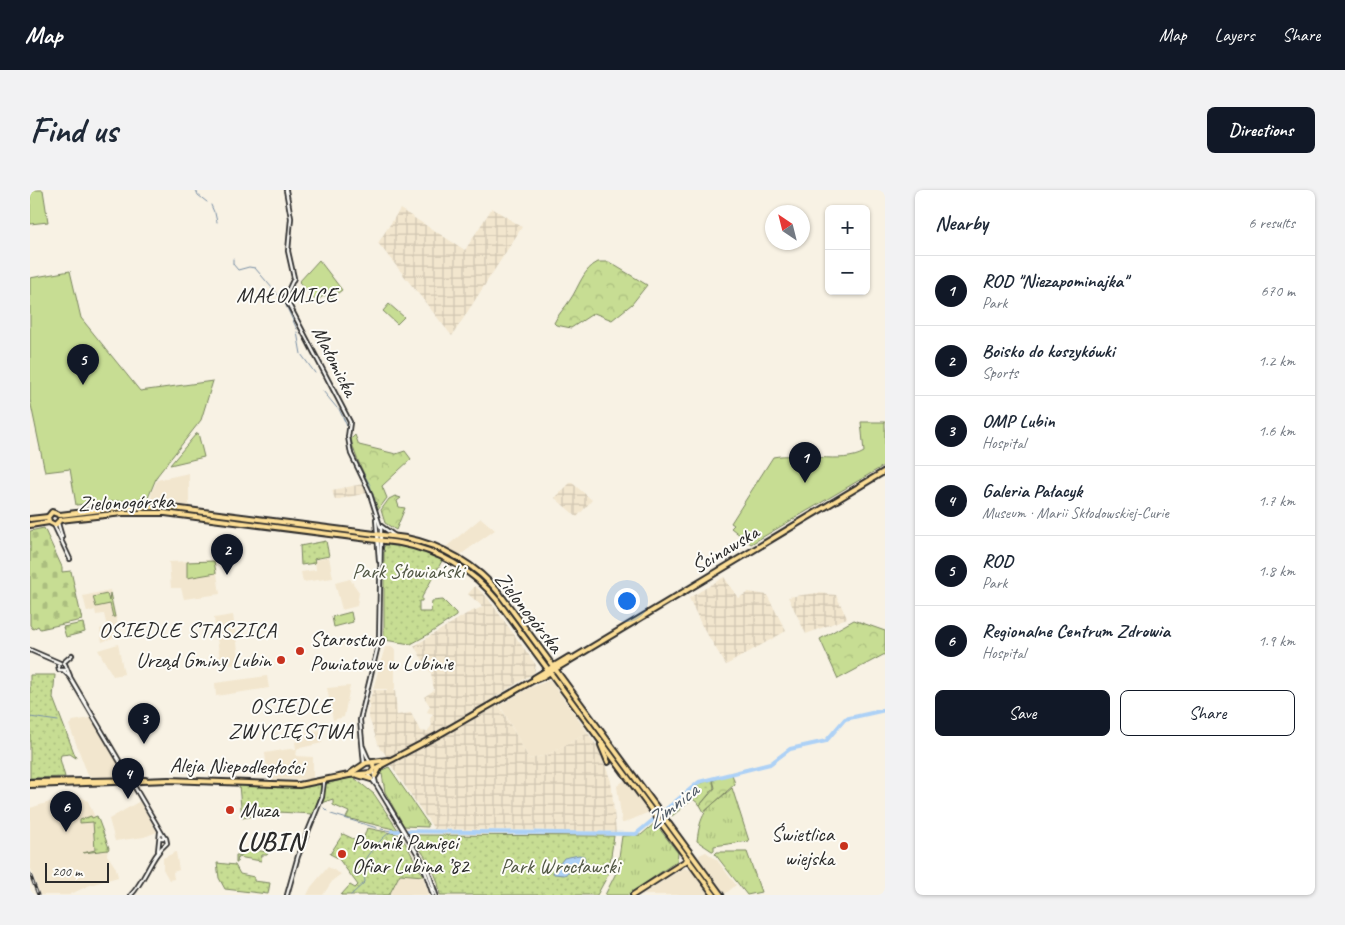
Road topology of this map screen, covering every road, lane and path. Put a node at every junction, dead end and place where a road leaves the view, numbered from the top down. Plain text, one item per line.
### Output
1 (286, 190) edge
2 (885, 471) edge
3 (60, 515) junction
4 (376, 515) junction
5 (30, 519) edge
6 (48, 519) junction
7 (58, 523) junction
8 (30, 525) edge
9 (380, 526) junction
10 (379, 534) junction
11 (396, 536) junction
12 (379, 540) junction
13 (390, 542) junction
14 (381, 549) junction
15 (70, 559) dead end
16 (380, 562) junction
17 (30, 650) edge
18 (71, 656) dead end
19 (540, 659) junction
20 (548, 659) junction
21 (562, 663) junction
22 (62, 664) junction
23 (554, 668) junction
24 (65, 670) junction
25 (549, 671) junction
26 (542, 675) junction
27 (560, 676) junction
28 (555, 680) junction
29 (598, 738) junction
30 (362, 744) junction
31 (390, 760) junction
32 (608, 762) dead end
33 (371, 763) junction
34 (363, 766) junction
35 (365, 773) junction
36 (356, 774) junction
37 (373, 774) junction
38 (349, 775) junction
39 (132, 781) junction
40 (324, 781) junction
41 (30, 784) edge
42 (162, 838) junction
43 (162, 845) junction
44 (693, 856) junction
45 (688, 860) junction
46 (131, 895) edge
47 (287, 895) edge
48 (434, 895) edge
49 (633, 895) edge
50 (637, 895) edge
51 (714, 895) edge
52 (721, 895) edge

1 - 4 street, Małomicka
2 - 21 main road, Ścinawska
3 - 6 main road, Zielonogórska
3 - 7 main road
3 - 10 main road, Zielonogórska
4 - 9 street, Małomicka
4 - 10 street, Małomicka
5 - 6 main road, Zielonogórska
6 - 7 main road
6 - 8 main road, Zielonogórska
7 - 12 main road, Zielonogórska
7 - 15 street
9 - 10 street, Małomicka
9 - 11 street
10 - 11 main road, Zielonogórska
10 - 12 street
11 - 20 main road, Zielonogórska
12 - 13 main road, Zielonogórska
12 - 14 street
12 - 16 street
13 - 14 street
13 - 19 main road, Zielonogórska
14 - 16 street
16 - 30 street
17 - 22 street
18 - 22 street
19 - 25 main road, Zielonogórska
19 - 26 main road
20 - 21 main road
20 - 23 main road, Zielonogórska
21 - 23 main road, Ścinawska
21 - 27 main road
22 - 24 street
22 - 24 street
23 - 25 main road, Ścinawska
23 - 27 main road, Zielonogórska
24 - 39 street
25 - 26 main road
25 - 28 main road, Zielonogórska
26 - 28 main road
26 - 31 main road
27 - 44 main road, Zielonogórska
28 - 29 main road, Zielonogórska
29 - 32 main road
29 - 45 main road, Zielonogórska
30 - 33 street
30 - 34 street
31 - 33 main road
31 - 37 main road
33 - 34 main road
33 - 37 main road
34 - 35 main road
34 - 38 main road, Aleja Niepodległości
35 - 36 main road, Aleja Niepodległości
35 - 37 main road, Aleja Niepodległości
36 - 37 main road
36 - 38 main road, Aleja Niepodległości
37 - 48 street
38 - 40 main road, Aleja Niepodległości
39 - 40 main road, Aleja Niepodległości
39 - 41 main road, Aleja Niepodległości
39 - 42 street
40 - 47 street
42 - 43 street
42 - 43 street
43 - 46 street
44 - 45 main road
44 - 52 main road, Zielonogórska
45 - 49 main road
45 - 50 main road
45 - 51 main road, Zielonogórska

